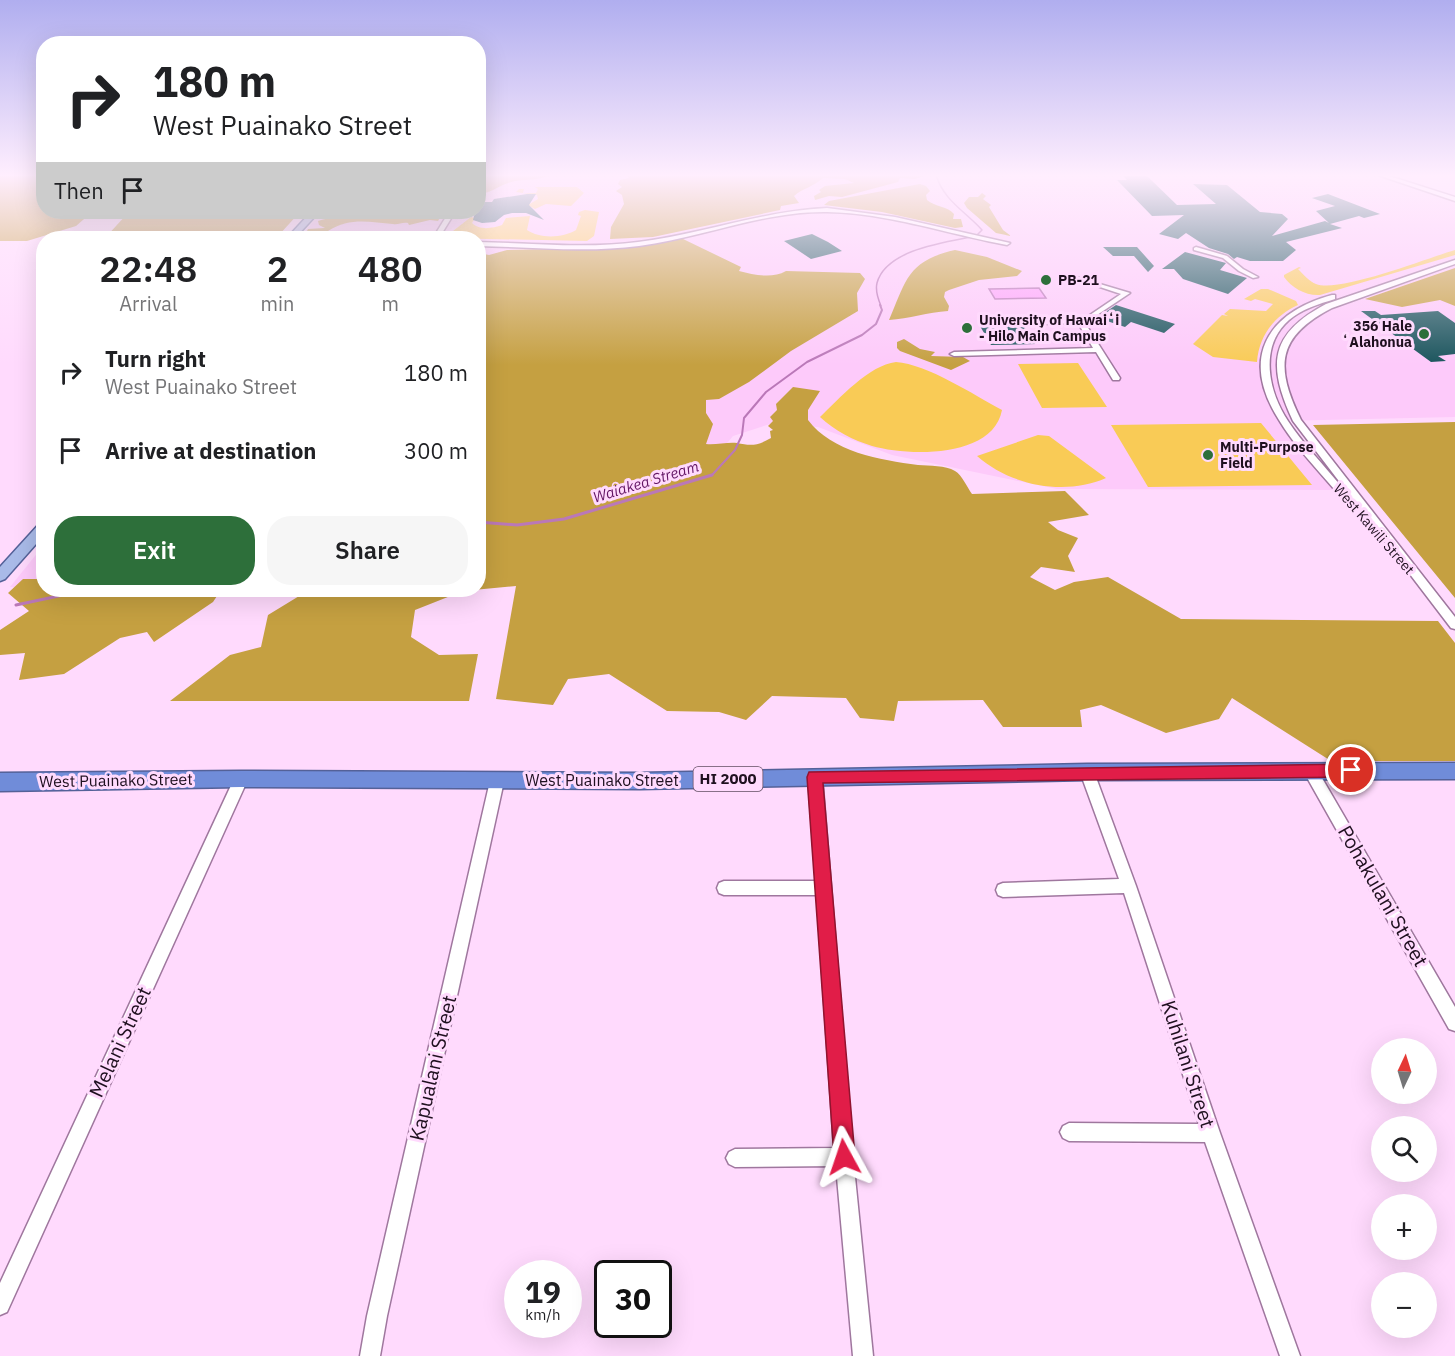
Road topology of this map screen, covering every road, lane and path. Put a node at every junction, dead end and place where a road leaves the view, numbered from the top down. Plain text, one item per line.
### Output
1 (663, 238) edge
2 (979, 238) edge
3 (1007, 243) dead end
4 (486, 246) edge
5 (1196, 249) dead end
6 (1455, 257) edge
7 (1455, 262) edge
8 (1075, 277) dead end
9 (1255, 277) dead end
10 (1080, 321) junction
11 (994, 323) dead end
12 (1098, 350) junction
13 (954, 354) dead end
14 (1116, 378) dead end
15 (36, 535) edge
16 (0, 576) edge
17 (1423, 585) junction
18 (1455, 625) edge
19 (1310, 770) junction
20 (1455, 771) edge
21 (1087, 772) junction
22 (815, 777) junction
23 (241, 779) junction
24 (497, 781) junction
25 (0, 782) edge
26 (1129, 886) junction
27 (724, 888) dead end
28 (822, 888) junction
29 (1003, 890) dead end
30 (1455, 1023) edge
31 (1068, 1132) dead end
32 (1211, 1133) junction
33 (844, 1157) junction
34 (735, 1158) dead end
35 (0, 1305) edge
36 (370, 1356) edge
37 (863, 1356) edge
38 (1290, 1356) edge

1 - 4 street
2 - 3 street
5 - 9 street
6 - 17 street, West Kawili Street
7 - 17 street, West Kawili Street
8 - 10 street
10 - 11 street
10 - 12 street
12 - 13 street
12 - 14 street
15 - 16 main road
17 - 18 street, West Kawili Street
19 - 20 highway, West Puainako Street / HI 2000
19 - 21 highway, West Puainako Street / HI 2000
19 - 30 street, Pohakulani Street
21 - 22 highway, West Puainako Street / HI 2000
21 - 26 street, Kuhilani Street
22 - 24 highway, West Puainako Street / HI 2000
22 - 28 street
23 - 24 highway, West Puainako Street / HI 2000
23 - 25 highway, West Puainako Street / HI 2000
23 - 35 street, Melani Street
24 - 36 street, Kapualani Street
26 - 29 street
26 - 32 street, Kuhilani Street
27 - 28 street
28 - 33 street
31 - 32 street
32 - 38 street, Kuhilani Street
33 - 34 street
33 - 37 street

